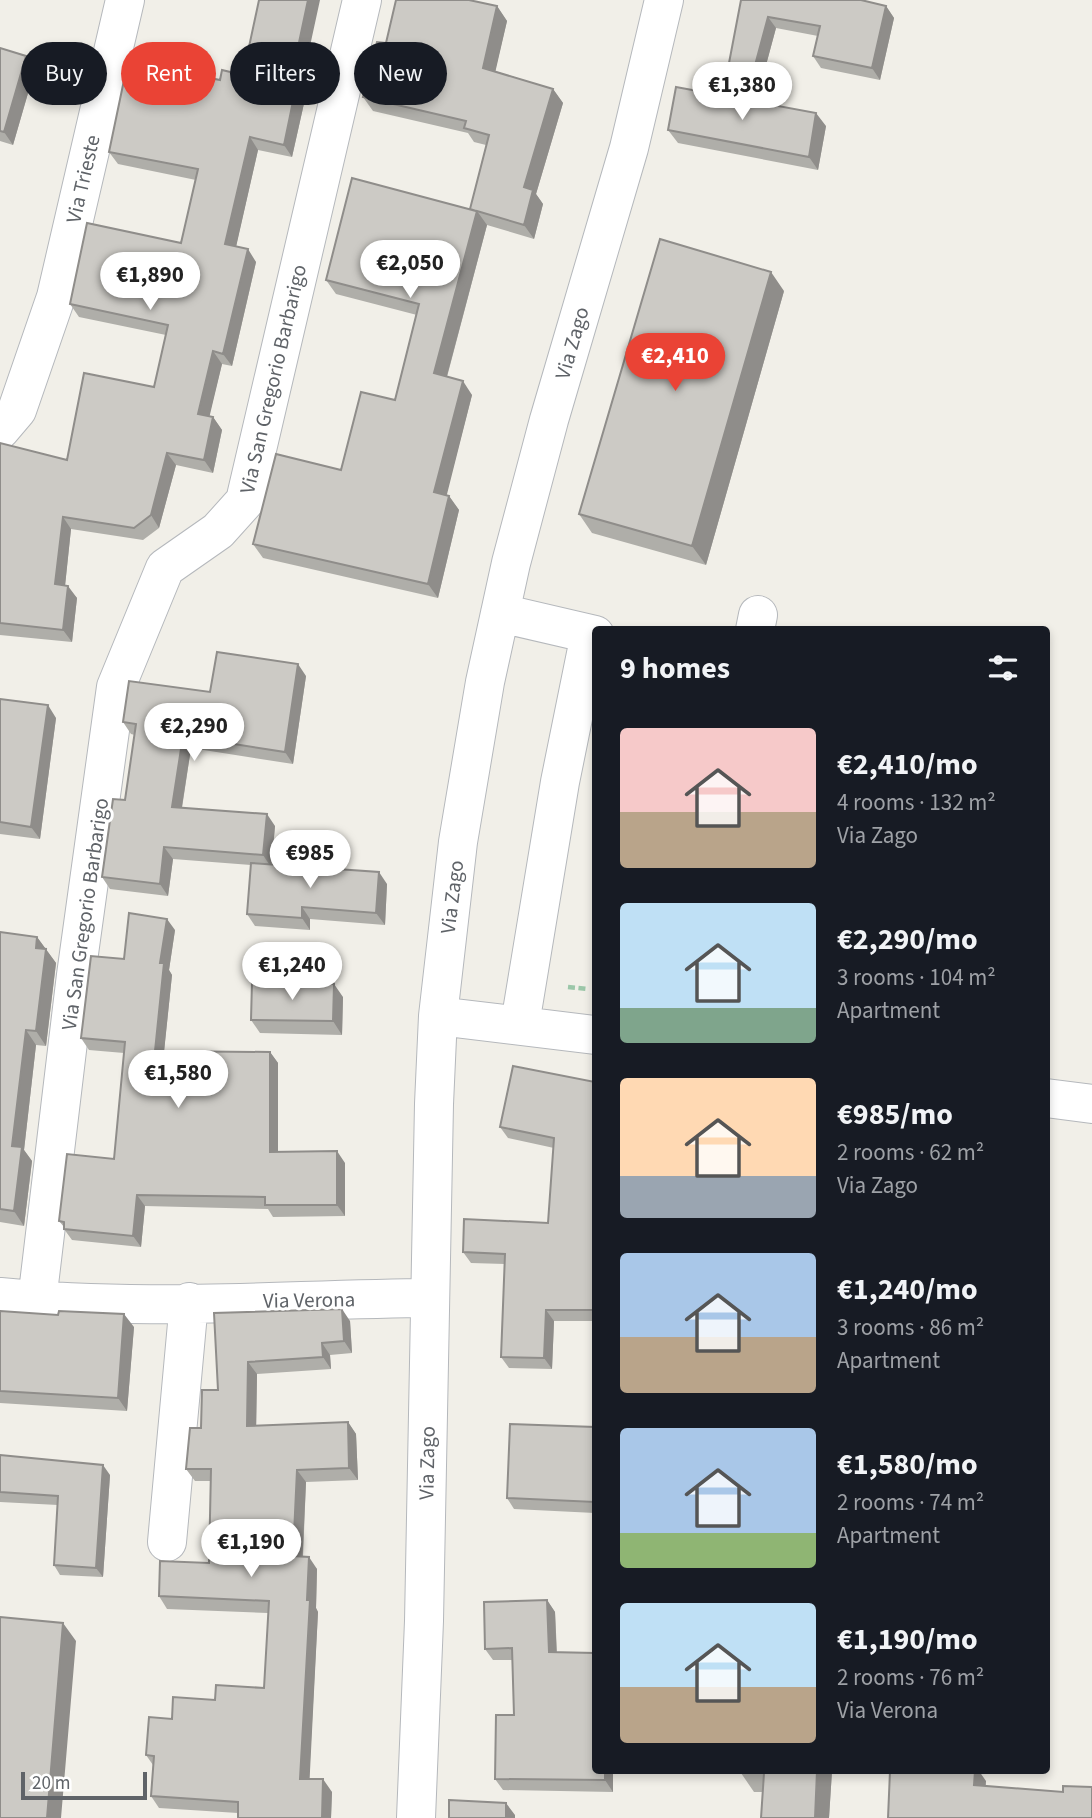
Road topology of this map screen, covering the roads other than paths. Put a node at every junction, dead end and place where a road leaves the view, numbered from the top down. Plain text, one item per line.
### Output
1 (125, 0) edge
2 (362, 0) edge
3 (664, 0) edge
4 (0, 430) edge
5 (500, 613) junction
6 (592, 635) edge
7 (438, 1016) junction
8 (520, 1024) junction
9 (592, 1035) edge
10 (1050, 1099) edge
11 (1092, 1104) edge
12 (0, 1297) edge
13 (430, 1298) junction
14 (37, 1301) junction
15 (189, 1302) junction
16 (167, 1542) dead end
17 (416, 1818) edge

1 - 4 street, Via Trieste
2 - 14 street, Via San Gregorio Barbarigo
3 - 5 street, Via Zago
5 - 6 street
5 - 7 street, Via Zago
6 - 8 street
7 - 8 street
7 - 13 street, Via Zago
8 - 9 street
10 - 11 street
12 - 14 street, Via Verona
13 - 15 street, Via Verona
13 - 17 street, Via Zago
14 - 15 street, Via Verona
15 - 16 street

